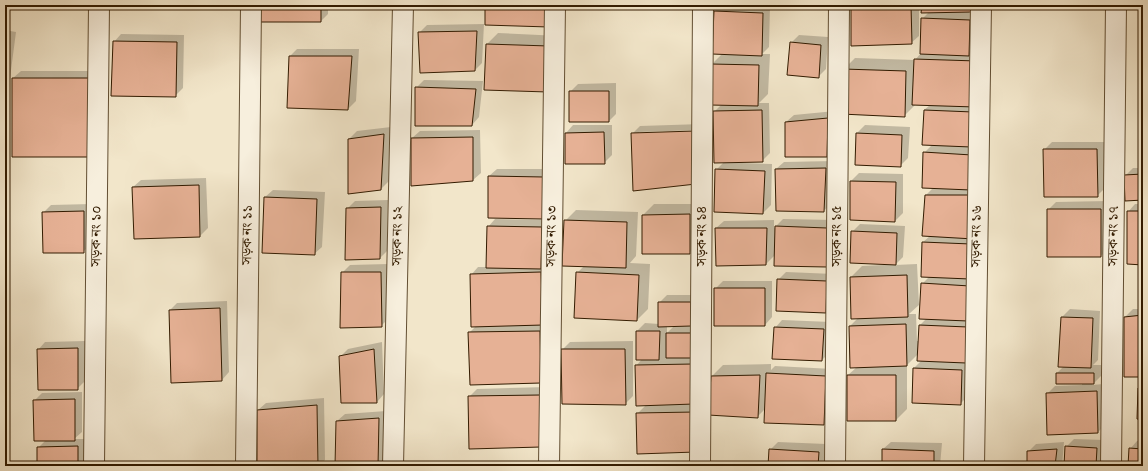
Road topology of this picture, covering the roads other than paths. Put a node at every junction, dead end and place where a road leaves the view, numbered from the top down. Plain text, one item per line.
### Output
1 (99, 5) edge
2 (251, 5) edge
3 (402, 5) edge
4 (555, 5) edge
5 (703, 5) edge
6 (838, 5) edge
7 (981, 5) edge
8 (1116, 5) edge
9 (94, 466) edge
10 (246, 466) edge
11 (393, 466) edge
12 (549, 466) edge
13 (700, 466) edge
14 (835, 466) edge
15 (974, 466) edge
16 (1111, 466) edge

1 - 9 street, সড়ক নং ১০
2 - 10 street, সড়ক নং ১১
3 - 11 street, সড়ক নং ১২
4 - 12 street, সড়ক নং ১৩
5 - 13 street, সড়ক নং ১৪
6 - 14 street, সড়ক নং ১৫
7 - 15 street, সড়ক নং ১৬
8 - 16 street, সড়ক নং ১৭

